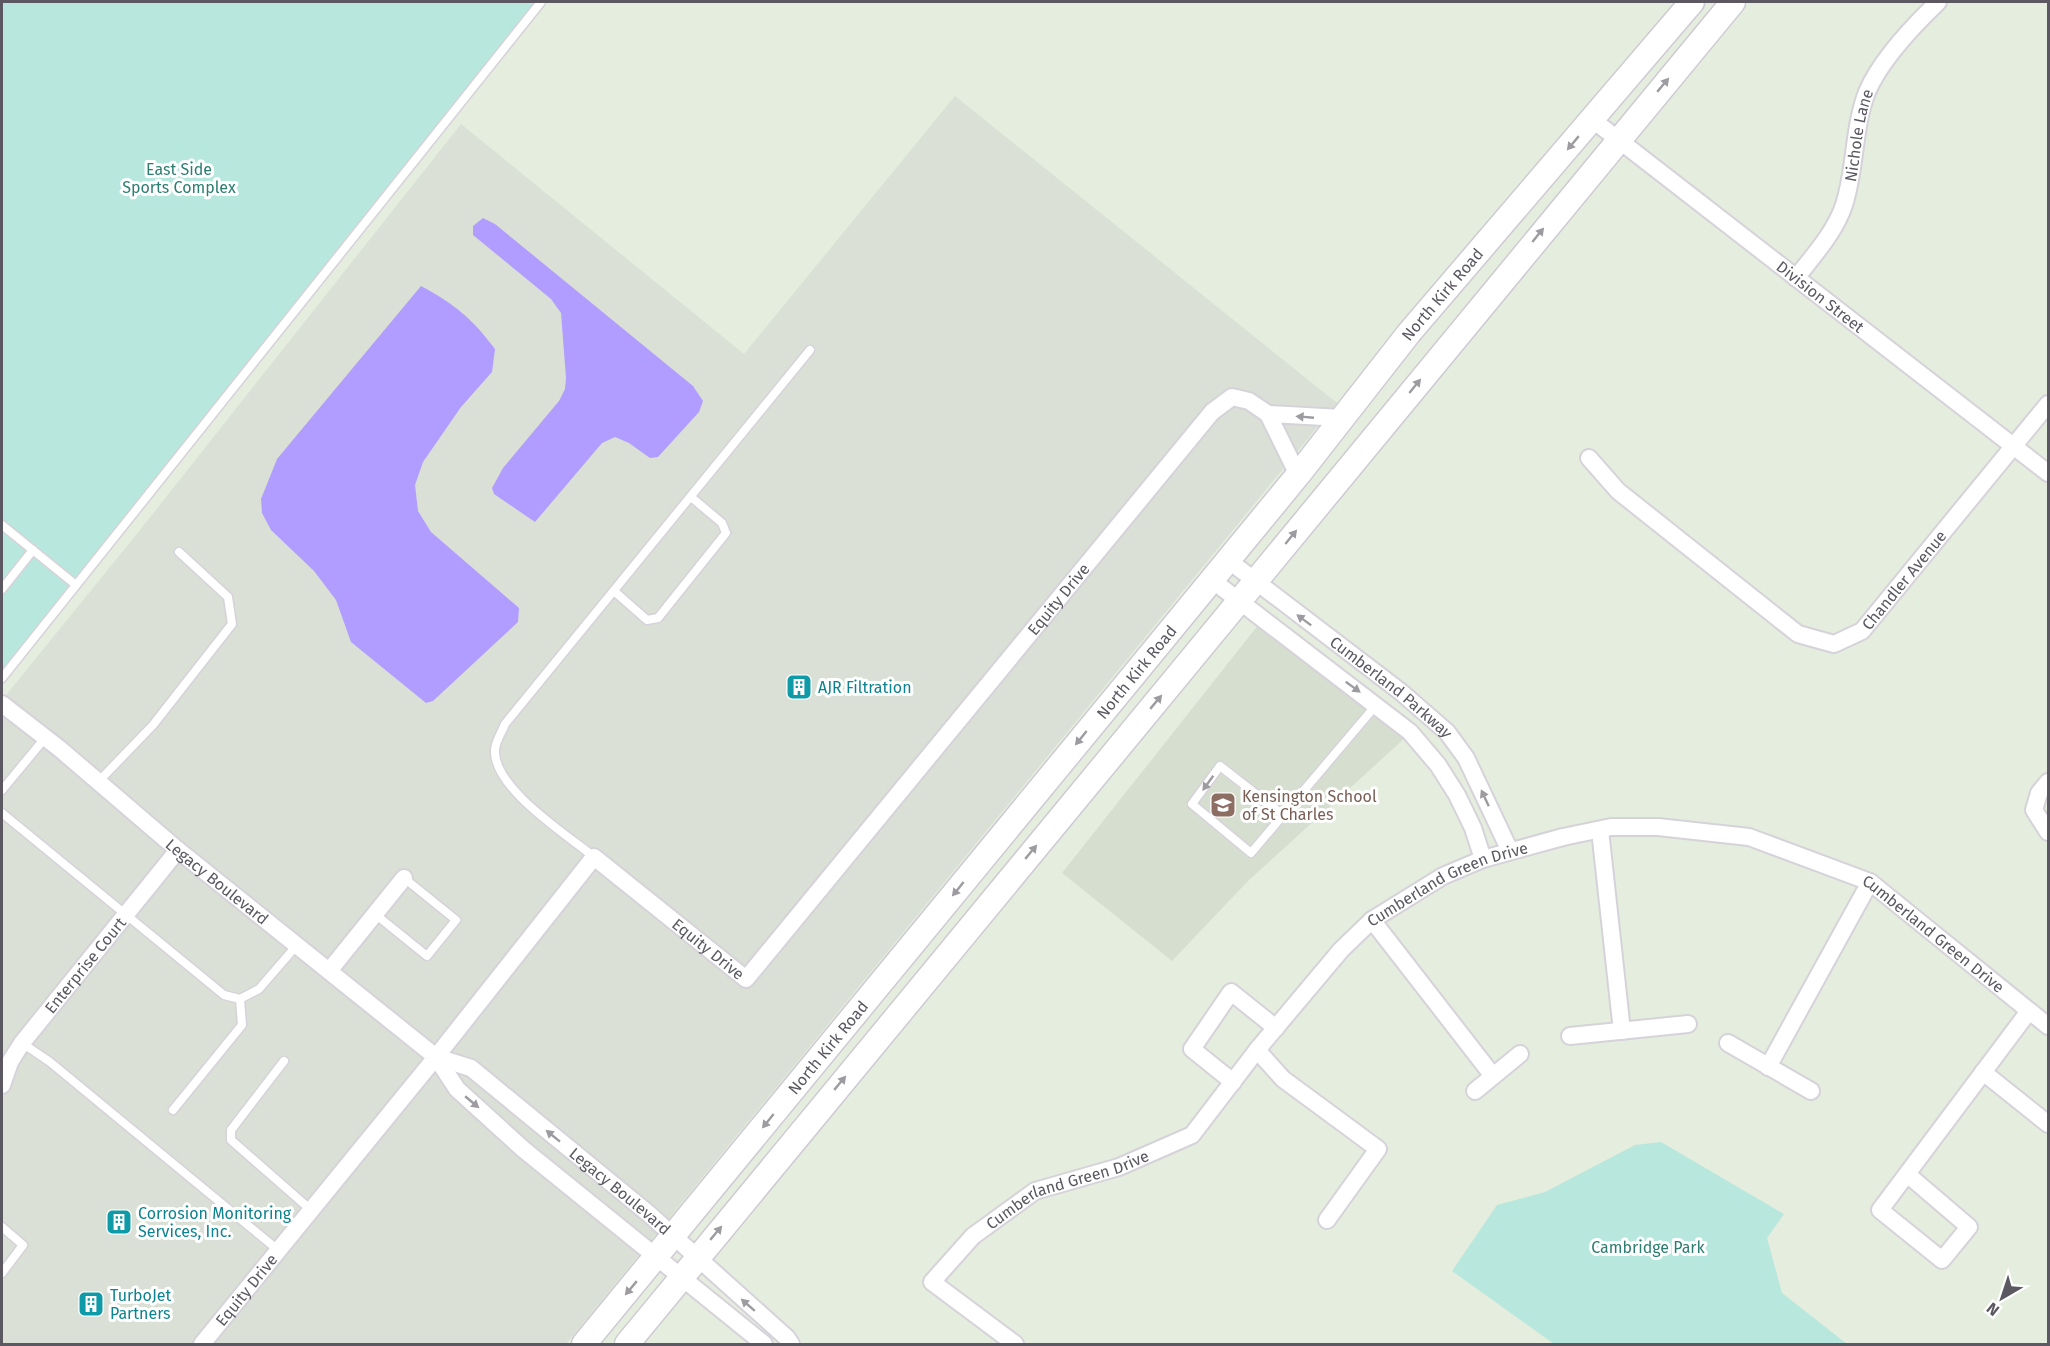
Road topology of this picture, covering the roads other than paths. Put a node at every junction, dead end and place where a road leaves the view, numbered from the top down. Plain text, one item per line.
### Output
1 (541, 2) edge
2 (1692, 2) edge
3 (1733, 2) edge
4 (1938, 2) edge
5 (1593, 120) junction
6 (1617, 140) junction
7 (1796, 278) junction
8 (810, 350) dead end
9 (2049, 404) edge
10 (1268, 414) junction
11 (1342, 418) junction
12 (2014, 446) junction
13 (1589, 458) dead end
14 (2049, 473) edge
15 (1298, 475) junction
16 (690, 497) junction
17 (2, 525) edge
18 (33, 550) junction
19 (179, 552) dead end
20 (1228, 560) junction
21 (1212, 579) junction
22 (1254, 582) junction
23 (76, 585) junction
24 (2, 590) edge
25 (614, 591) junction
26 (1239, 601) junction
27 (2, 678) edge
28 (2, 704) edge
29 (1377, 704) junction
30 (45, 738) junction
31 (98, 782) junction
32 (2049, 782) edge
33 (2, 790) edge
34 (2, 813) edge
35 (1283, 815) junction
36 (1600, 830) junction
37 (2049, 832) edge
38 (178, 850) junction
39 (1510, 851) junction
40 (594, 857) junction
41 (1483, 859) junction
42 (404, 878) joint
43 (1870, 882) junction
44 (375, 914) junction
45 (126, 915) junction
46 (1372, 920) junction
47 (297, 945) junction
48 (329, 971) junction
49 (240, 999) junction
50 (2029, 1011) junction
51 (1688, 1024) dead end
52 (2049, 1026) edge
53 (1276, 1028) junction
54 (1622, 1031) junction
55 (1570, 1036) dead end
56 (22, 1043) junction
57 (1728, 1043) dead end
58 (1257, 1050) junction
59 (1520, 1053) dead end
60 (436, 1056) junction
61 (284, 1061) dead end
62 (1768, 1067) junction
63 (1983, 1072) junction
64 (1493, 1076) junction
65 (1233, 1082) junction
66 (2, 1085) edge
67 (1475, 1091) dead end
68 (1811, 1091) dead end
69 (173, 1110) dead end
70 (2049, 1124) edge
71 (1907, 1174) junction
72 (311, 1210) junction
73 (1326, 1220) dead end
74 (2, 1227) edge
75 (673, 1237) junction
76 (278, 1250) junction
77 (656, 1258) junction
78 (696, 1258) junction
79 (2, 1273) edge
80 (679, 1278) junction
81 (202, 1344) edge
82 (584, 1344) edge
83 (627, 1344) edge
84 (764, 1344) edge
85 (791, 1344) edge
86 (1015, 1344) edge

1 - 23 lane
2 - 5 main road, North Kirk Road
6 -> 3 main road, North Kirk Road
4 - 7 street, Nichole Lane
5 - 6 street, Division Street
5 -> 11 main road, North Kirk Road
6 - 7 street, Division Street
22 -> 6 main road, North Kirk Road
7 - 12 street, Division Street
8 - 16 lane
9 - 12 street, Chandler Avenue
11 -> 10 street, Equity Drive
10 - 15 street
10 - 40 street, Equity Drive
11 - 15 main road, North Kirk Road
12 - 13 street, Chandler Avenue
12 - 14 street, Division Street
15 - 20 main road, North Kirk Road
16 - 25 lane
16 - 25 lane
17 - 18 lane
18 - 23 lane
18 - 24 lane
19 - 31 lane
20 - 21 main road, North Kirk Road
20 - 22 street, Cumberland Parkway
21 - 26 street, Cumberland Parkway
21 -> 75 main road, North Kirk Road
22 - 26 main road, North Kirk Road
39 -> 22 street, Cumberland Parkway
23 - 27 lane
25 - 40 lane
26 -> 29 street, Cumberland Parkway
78 -> 26 main road, North Kirk Road
28 - 30 street, Legacy Boulevard
29 - 35 lane
29 - 41 street, Cumberland Parkway
30 - 31 street, Legacy Boulevard
30 - 33 lane
31 - 38 street, Legacy Boulevard
32 - 37 street
34 - 45 lane
35 -> 35 lane
36 - 39 street, Cumberland Green Drive
36 - 43 street, Cumberland Green Drive
36 - 54 street
38 - 45 street, Enterprise Court
38 - 47 street, Legacy Boulevard
39 - 41 street, Cumberland Green Drive
40 - 60 street, Equity Drive
41 - 46 street, Cumberland Green Drive
42 - 44 street
42 - 44 lane
43 - 50 street, Cumberland Green Drive
43 - 62 street
44 - 48 street
45 - 49 lane
45 - 56 street, Enterprise Court
46 - 53 street, Cumberland Green Drive
46 - 64 street
47 - 48 street, Legacy Boulevard
47 - 49 lane
48 - 60 street, Legacy Boulevard
49 - 69 lane
50 - 52 street, Cumberland Green Drive
50 - 63 street
51 - 54 street
53 - 58 street, Cumberland Green Drive
53 - 65 street
54 - 55 street
56 - 66 street, Enterprise Court
56 - 76 lane
57 - 62 street
58 - 65 street, Cumberland Green Drive
58 - 73 street
59 - 64 street
60 - 72 street, Equity Drive
75 -> 60 street, Legacy Boulevard
60 -> 77 street, Legacy Boulevard
61 - 72 lane
62 - 68 street
63 - 70 street
63 - 71 street
64 - 67 street
65 - 86 street, Cumberland Green Drive
71 - 71 street
72 - 76 street, Equity Drive
74 - 79 lane
75 - 77 main road, North Kirk Road
75 - 78 street, Legacy Boulevard
76 - 81 street, Equity Drive
77 - 80 street, Legacy Boulevard
77 -> 82 main road, North Kirk Road
78 - 80 main road, North Kirk Road
85 -> 78 street, Legacy Boulevard
80 - 83 main road, North Kirk Road
80 - 84 street, Legacy Boulevard

